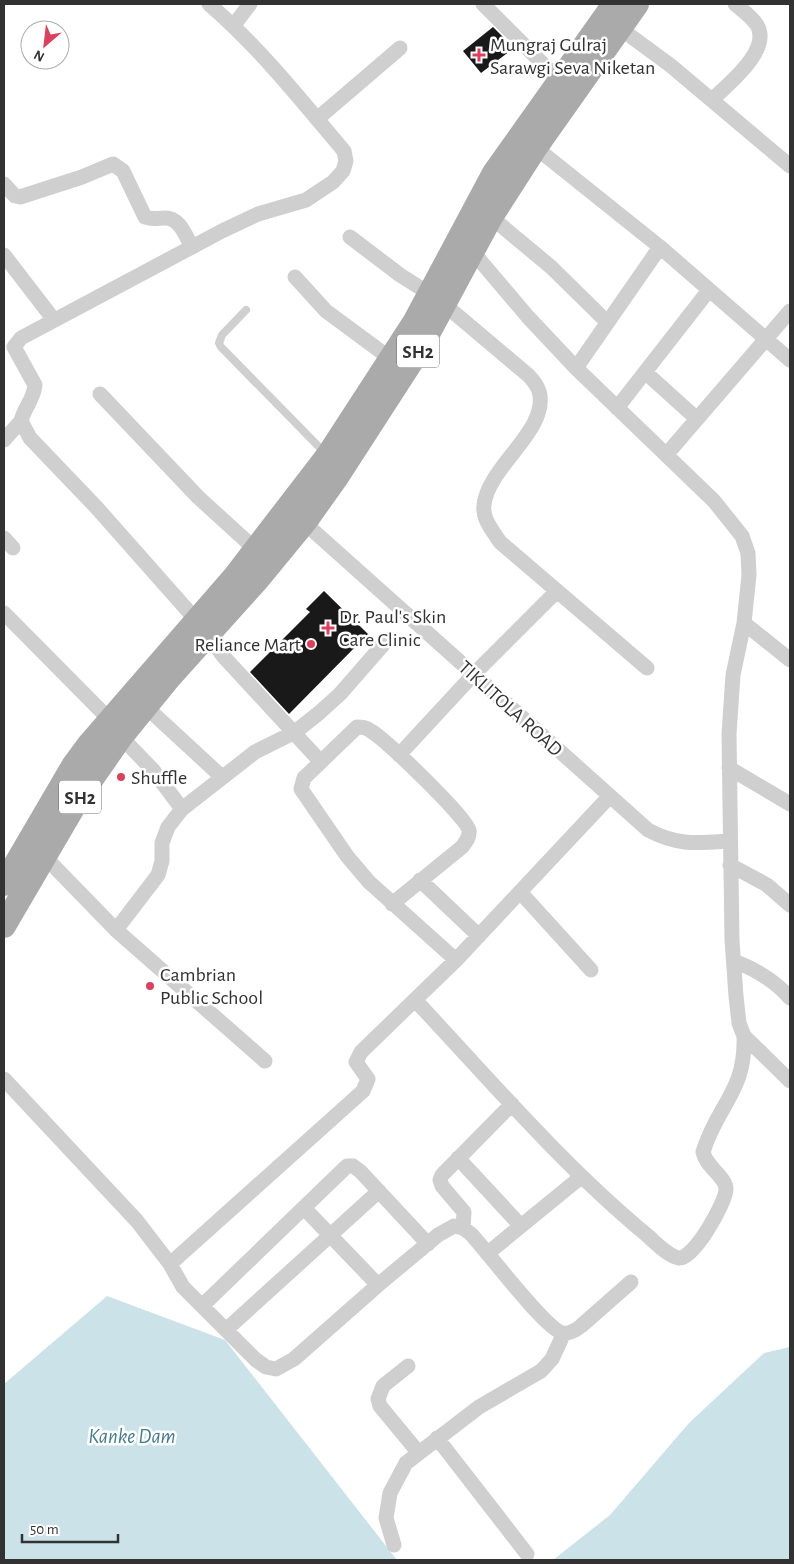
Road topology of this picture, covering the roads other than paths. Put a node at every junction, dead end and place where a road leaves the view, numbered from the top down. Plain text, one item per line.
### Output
1 (209, 4) edge
2 (250, 4) edge
3 (483, 4) edge
4 (614, 4) edge
5 (637, 4) edge
6 (735, 4) edge
7 (234, 25) junction
8 (621, 29) junction
9 (400, 48) dead end
10 (560, 81) junction
11 (712, 100) junction
12 (317, 119) junction
13 (527, 141) junction
14 (790, 166) edge
15 (4, 184) edge
16 (491, 217) junction
17 (350, 237) dead end
18 (660, 246) junction
19 (192, 247) junction
20 (472, 251) junction
21 (4, 255) edge
22 (294, 277) dead end
23 (709, 290) junction
24 (437, 299) junction
25 (246, 310) dead end
26 (790, 311) edge
27 (54, 320) junction
28 (607, 322) junction
29 (765, 338) junction
30 (391, 359) junction
31 (790, 360) edge
32 (576, 368) junction
33 (645, 372) junction
34 (100, 394) dead end
35 (617, 408) junction
36 (697, 419) junction
37 (21, 421) junction
38 (4, 440) edge
39 (328, 455) junction
40 (666, 455) junction
41 (297, 516) junction
42 (256, 550) junction
43 (557, 591) junction
44 (4, 613) edge
45 (744, 623) junction
46 (203, 628) junction
47 (388, 639) dead end
48 (790, 660) edge
49 (647, 668) dead end
50 (474, 674) junction
51 (145, 706) junction
52 (115, 728) junction
53 (294, 732) junction
54 (399, 756) junction
55 (320, 761) junction
56 (729, 768) junction
57 (222, 777) junction
58 (609, 798) junction
59 (790, 804) edge
60 (182, 809) junction
61 (730, 841) junction
62 (45, 857) junction
63 (730, 865) junction
64 (420, 880) junction
65 (4, 884) edge
66 (521, 893) junction
67 (392, 904) junction
68 (790, 905) edge
69 (4, 926) edge
70 (116, 930) junction
71 (479, 936) junction
72 (456, 960) junction
73 (734, 961) junction
74 (591, 970) dead end
75 (790, 998) edge
76 (416, 1001) junction
77 (744, 1036) junction
78 (265, 1061) dead end
79 (4, 1079) edge
80 (790, 1081) edge
81 (512, 1104) junction
82 (458, 1158) junction
83 (581, 1177) junction
84 (379, 1191) junction
85 (304, 1208) junction
86 (521, 1226) junction
87 (463, 1228) junction
88 (330, 1235) junction
89 (428, 1244) junction
90 (488, 1253) junction
91 (170, 1264) junction
92 (631, 1282) dead end
93 (378, 1285) junction
94 (203, 1305) junction
95 (227, 1329) junction
96 (564, 1333) junction
97 (408, 1366) dead end
98 (437, 1438) junction
99 (418, 1452) junction
100 (394, 1545) dead end
101 (527, 1554) dead end

1 - 7 street
2 - 7 street
3 - 10 street
4 - 10 main road, SH2
5 - 8 main road, SH2
6 - 11 street
7 - 12 street
8 - 11 street
8 - 13 main road, SH2
9 - 12 street
10 - 13 main road, SH2
11 - 14 street
12 - 19 street
13 - 16 main road, SH2
13 - 18 street
13 - 24 main road, SH2
15 - 19 street
16 - 20 main road, SH2
16 - 28 street
17 - 24 street
18 - 23 street
18 - 28 street
19 - 27 street
20 - 24 main road, SH2
20 - 32 street
21 - 27 street
22 - 30 street
23 - 29 street
23 - 33 street
24 - 30 main road, SH2
24 - 41 main road, SH2
24 - 43 street
25 - 39 lane
26 - 29 street
27 - 37 street
28 - 32 street
29 - 31 street
29 - 36 street
30 - 39 main road, SH2
32 - 35 street
33 - 35 street
33 - 36 street
34 - 42 street
35 - 40 street
36 - 40 street
37 - 38 street
37 - 46 street
39 - 41 main road, SH2
40 - 45 street
41 - 42 main road, SH2
41 - 46 main road, SH2
41 - 50 street, TIKLITOLA ROAD
42 - 46 main road, SH2
43 - 49 street
43 - 50 street
44 - 52 street
45 - 48 street
45 - 56 street
46 - 51 main road, SH2
46 - 52 main road, SH2
46 - 53 street
47 - 53 street
50 - 54 street
50 - 58 street, TIKLITOLA ROAD
51 - 52 main road, SH2
51 - 57 street
52 - 60 street
52 - 62 main road, SH2
52 - 65 main road, SH2
53 - 55 street
53 - 57 street
54 - 55 street
54 - 64 street
55 - 67 street
56 - 59 street
56 - 61 street
57 - 60 street
58 - 61 street, TIKLITOLA ROAD
58 - 66 street
60 - 70 street
61 - 63 street
62 - 69 main road, SH2
62 - 70 street
63 - 68 street
63 - 73 street
64 - 67 street
64 - 71 street
66 - 71 street
66 - 74 street
67 - 72 street
70 - 78 street
71 - 72 street
72 - 76 street
73 - 75 street
73 - 77 street
76 - 81 street
76 - 91 street
77 - 80 street
77 - 83 street
79 - 91 street
81 - 82 street
81 - 83 street
82 - 86 street
82 - 87 street
83 - 86 street
84 - 85 street
84 - 88 street
84 - 89 street
85 - 88 street
85 - 94 street
86 - 90 street
87 - 89 street
87 - 90 street
88 - 93 street
88 - 95 street
89 - 93 street
90 - 96 street
91 - 94 street
92 - 96 street
93 - 95 street
94 - 95 street
96 - 98 street
97 - 99 street
98 - 99 street
98 - 101 street
99 - 100 street

